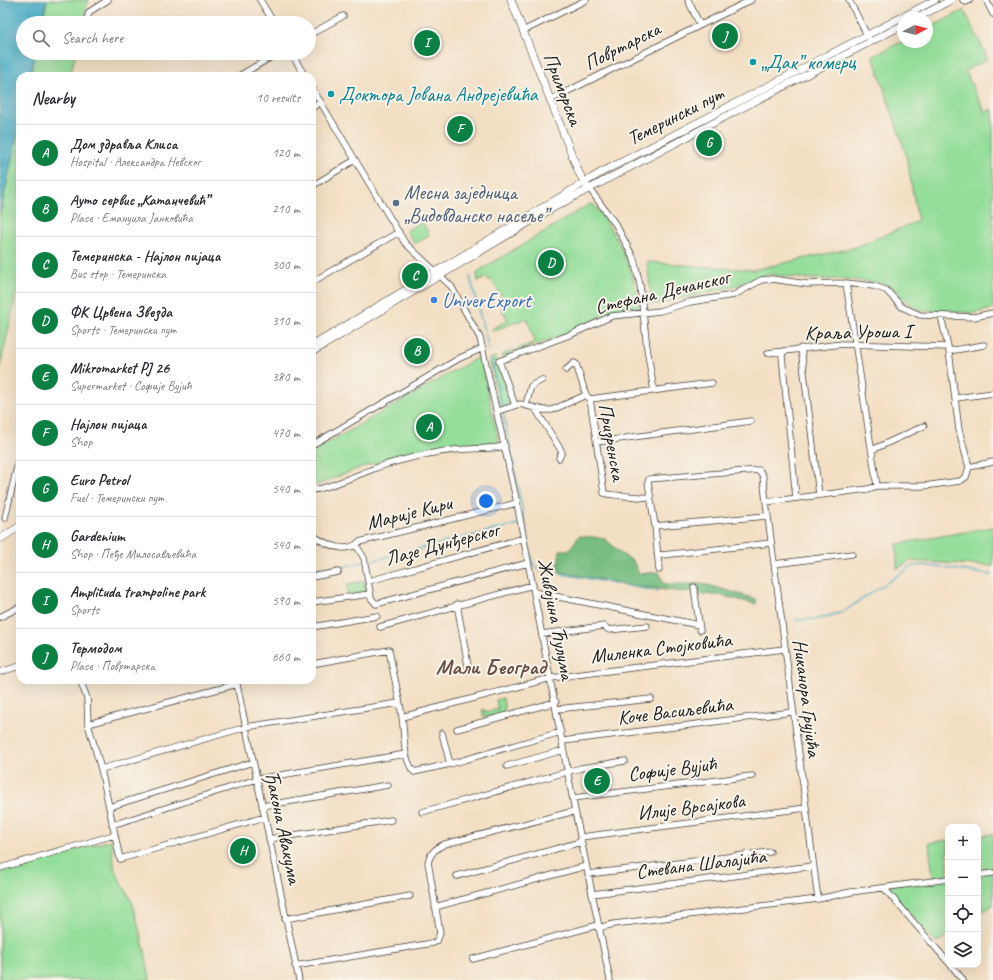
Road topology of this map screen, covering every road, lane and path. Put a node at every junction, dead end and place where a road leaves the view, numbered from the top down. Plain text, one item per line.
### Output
1 (108, 0) edge
2 (260, 0) edge
3 (511, 0) edge
4 (586, 0) edge
5 (688, 0) edge
6 (751, 0) edge
7 (849, 0) edge
8 (935, 0) edge
9 (951, 0) edge
10 (963, 0) edge
11 (970, 0) edge
12 (986, 0) edge
13 (928, 12) edge
14 (993, 14) edge
15 (88, 16) edge
16 (270, 16) edge
17 (343, 16) dead end
18 (700, 25) junction
19 (897, 27) edge
20 (316, 31) edge
21 (523, 31) junction
22 (869, 38) junction
23 (266, 60) edge
24 (295, 60) edge
25 (246, 72) edge
26 (303, 72) edge
27 (316, 94) edge
28 (550, 100) junction
29 (321, 102) junction
30 (316, 105) edge
31 (355, 160) junction
32 (316, 184) edge
33 (587, 185) junction
34 (399, 232) junction
35 (438, 273) junction
36 (316, 280) edge
37 (846, 283) junction
38 (644, 312) junction
39 (993, 313) edge
40 (941, 316) junction
41 (316, 344) edge
42 (856, 345) junction
43 (984, 345) dead end
44 (483, 348) junction
45 (801, 348) junction
46 (316, 349) edge
47 (949, 349) junction
48 (783, 351) junction
49 (768, 353) dead end
50 (566, 370) dead end
51 (542, 380) dead end
52 (712, 384) dead end
53 (654, 391) junction
54 (993, 393) edge
55 (588, 397) junction
56 (956, 398) junction
57 (515, 405) junction
58 (526, 405) junction
59 (535, 408) junction
60 (498, 411) junction
61 (751, 421) dead end
62 (924, 426) dead end
63 (597, 442) junction
64 (316, 443) edge
65 (505, 446) junction
66 (872, 450) junction
67 (559, 458) dead end
68 (993, 462) edge
69 (969, 467) junction
70 (16, 471) edge
71 (653, 478) joint
72 (877, 486) junction
73 (316, 490) edge
74 (819, 495) junction
75 (650, 498) junction
76 (796, 498) junction
77 (766, 502) junction
78 (517, 503) junction
79 (767, 516) junction
80 (5, 518) dead end
81 (655, 526) junction
82 (16, 529) edge
83 (316, 537) edge
84 (524, 538) junction
85 (0, 539) edge
86 (771, 543) junction
87 (356, 545) junction
88 (657, 553) junction
89 (852, 554) dead end
90 (528, 563) junction
91 (774, 564) junction
92 (659, 570) dead end
93 (338, 572) dead end
94 (316, 576) edge
95 (369, 581) junction
96 (533, 584) junction
97 (694, 587) dead end
98 (534, 592) junction
99 (370, 594) junction
100 (316, 601) edge
101 (457, 604) junction
102 (16, 610) edge
103 (378, 616) dead end
104 (0, 617) edge
105 (316, 626) edge
106 (380, 626) dead end
107 (647, 626) dead end
108 (542, 634) junction
109 (784, 649) junction
110 (316, 663) edge
111 (16, 667) edge
112 (469, 671) dead end
113 (0, 672) edge
114 (551, 678) junction
115 (82, 684) edge
116 (230, 684) edge
117 (237, 684) edge
118 (651, 699) dead end
119 (556, 702) junction
120 (399, 703) junction
121 (557, 709) junction
122 (792, 712) junction
123 (402, 717) junction
124 (88, 724) junction
125 (246, 727) junction
126 (457, 729) dead end
127 (561, 732) junction
128 (442, 733) dead end
129 (563, 741) junction
130 (564, 750) junction
131 (406, 754) junction
132 (625, 761) dead end
133 (253, 762) junction
134 (450, 764) junction
135 (507, 766) dead end
136 (101, 769) junction
137 (568, 771) junction
138 (752, 776) dead end
139 (257, 779) junction
140 (388, 785) dead end
141 (573, 798) junction
142 (262, 806) junction
143 (109, 807) junction
144 (806, 808) junction
145 (575, 811) junction
146 (422, 812) dead end
147 (265, 817) junction
148 (391, 820) dead end
149 (112, 825) junction
150 (114, 835) junction
151 (269, 839) junction
152 (581, 840) junction
153 (770, 852) dead end
154 (586, 866) junction
155 (813, 866) junction
156 (0, 868) edge
157 (993, 873) edge
158 (588, 874) junction
159 (981, 875) edge
160 (457, 876) dead end
161 (945, 879) edge
162 (884, 888) junction
163 (592, 894) junction
164 (410, 896) dead end
165 (818, 899) junction
166 (435, 907) junction
167 (285, 919) junction
168 (598, 926) junction
169 (473, 959) dead end
170 (945, 959) edge
171 (295, 966) junction
172 (953, 968) edge
173 (299, 980) edge
174 (610, 980) edge
175 (963, 980) edge

1 - 15 street
2 - 16 street
3 - 21 main road, Приморска
4 - 21 street
5 - 18 street
6 - 18 street, Повртарска
7 - 22 street
8 - 22 main road, Темерински пут
9 - 13 main road
10 - 11 street
12 - 14 street
17 - 20 street
18 - 28 street, Повртарска
19 - 22 main road, Темерински пут
21 - 28 main road, Приморска
22 - 33 main road, Темерински пут
23 - 25 street
24 - 26 street
27 - 29 street, Живојина Ћулума
28 - 33 main road, Приморска
29 - 30 street
29 - 31 street, Живојина Ћулума
31 - 32 street
31 - 34 street, Живојина Ћулума
33 - 35 main road, Темерински пут
33 - 38 street
34 - 35 street, Живојина Ћулума
34 - 36 street
35 - 41 main road
35 - 44 street, Живојина Ћулума
35 - 46 main road
37 - 38 street, Стефана Дечанског
37 - 40 street, Стефана Дечанског
37 - 42 street
38 - 53 street
38 - 57 street, Стефана Дечанског
39 - 40 street, Стефана Дечанског
40 - 47 street
42 - 45 street, Краља Уроша I
42 - 47 street, Краља Уроша I
42 - 66 street
43 - 47 street, Краља Уроша I
44 - 60 street, Живојина Ћулума
44 - 64 street
45 - 48 street, Краља Уроша I
45 - 74 street
47 - 56 street
48 - 49 street, Краља Уроша I
48 - 76 street
50 - 55 street, Призренска
51 - 58 street
52 - 53 street
53 - 55 street
54 - 56 street
55 - 59 street
55 - 63 street, Призренска
56 - 69 street
57 - 58 street
57 - 60 street
58 - 59 street
59 - 67 street
60 - 65 street, Живојина Ћулума
61 - 63 street
62 - 66 street
63 - 75 street, Призренска
65 - 73 street
65 - 78 street, Живојина Ћулума
66 - 72 street
68 - 69 street
69 - 72 street
70 - 80 street
71 - 75 street, Призренска
71 - 77 street, Никанора Грујића
72 - 74 street
74 - 76 street
75 - 81 street, Призренска
76 - 77 street
77 - 79 street, Никанора Грујића
78 - 84 street, Живојина Ћулума
78 - 87 street, Марије Кири
79 - 81 street
79 - 86 street, Никанора Грујића
81 - 88 street, Призренска
82 - 85 main road
83 - 87 street, Марије Кири
84 - 90 street, Живојина Ћулума
84 - 95 street, Лазе Дунђерског
86 - 88 street
86 - 91 street, Никанора Грујића
87 - 95 street
88 - 92 street, Призренска
89 - 91 street
90 - 96 street, Живојина Ћулума
90 - 99 street
91 - 109 street, Никанора Грујића
93 - 94 street
95 - 99 street
96 - 98 street, Живојина Ћулума
96 - 101 street
97 - 98 street
98 - 108 street, Живојина Ћулума
99 - 100 street
101 - 106 street
101 - 112 street
102 - 104 street
103 - 105 street
107 - 108 street
108 - 114 street, Живојина Ћулума
109 - 114 street, Миленка Стојковића
109 - 122 street, Никанора Грујића
110 - 120 street
111 - 113 street
114 - 119 street, Живојина Ћулума
114 - 123 street, Миленка Стојковића
115 - 124 street
116 - 124 street
117 - 125 street, Ђакона Авакума
118 - 121 street
119 - 121 street, Живојина Ћулума
119 - 126 street
120 - 123 street
120 - 125 street
121 - 127 street, Живојина Ћулума
122 - 129 street, Коче Васиљевића
122 - 144 street, Никанора Грујића
123 - 131 street
124 - 136 street
125 - 133 street, Ђакона Авакума
125 - 136 street
127 - 129 street, Живојина Ћулума
127 - 134 street
128 - 134 street
129 - 130 street, Живојина Ћулума
130 - 135 street
130 - 137 street, Живојина Ћулума
131 - 134 street
131 - 139 street
132 - 137 street
133 - 139 street, Ђакона Авакума
133 - 143 street
136 - 143 street
137 - 141 street, Живојина Ћулума
137 - 146 street
138 - 141 street, Софије Вујић
139 - 142 street, Ђакона Авакума
139 - 149 street
140 - 142 street
141 - 145 street, Живојина Ћулума
142 - 147 street, Ђакона Авакума
143 - 149 street
144 - 152 street, Илије Врсајкова
144 - 155 street, Никанора Грујића
145 - 152 street, Живојина Ћулума
145 - 166 street
147 - 150 street
147 - 151 street, Ђакона Авакума
148 - 151 street
149 - 150 street
150 - 156 street
151 - 167 street, Ђакона Авакума
152 - 154 street, Живојина Ћулума
152 - 160 street, Илије Врсајкова
153 - 158 street
154 - 158 street, Живојина Ћулума
154 - 166 street
155 - 163 street, Стевана Шалајића
155 - 165 street, Никанора Грујића
157 - 159 street
158 - 163 street, Живојина Ћулума
161 - 162 street
162 - 165 street
162 - 170 street
163 - 168 street, Живојина Ћулума
164 - 167 street
165 - 168 street
166 - 171 street
167 - 171 street, Ђакона Авакума
168 - 169 street
168 - 174 street, Живојина Ћулума
171 - 173 street, Ђакона Авакума
172 - 175 street

